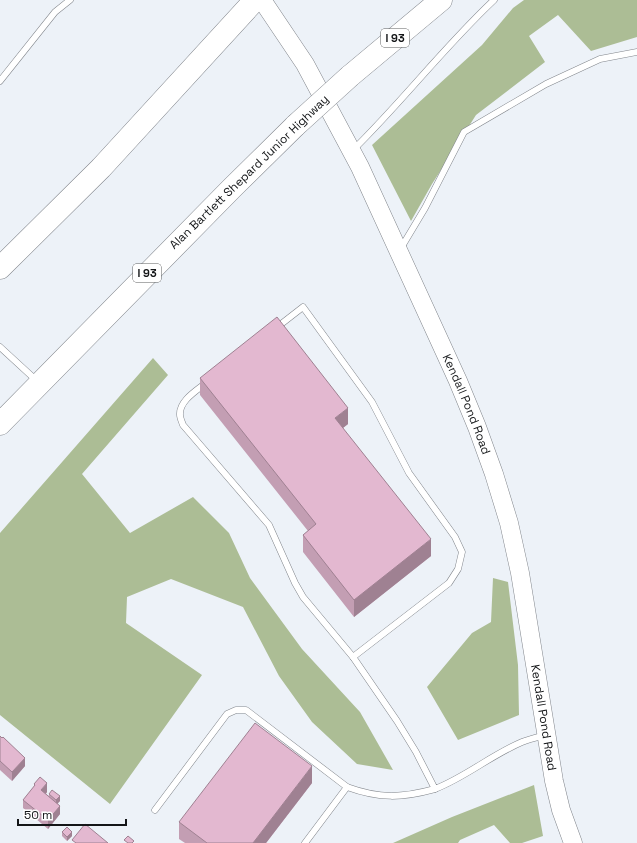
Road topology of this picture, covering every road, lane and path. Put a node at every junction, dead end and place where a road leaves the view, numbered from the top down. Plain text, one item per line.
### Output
1 (70, 0) edge
2 (256, 0) edge
3 (262, 0) edge
4 (441, 0) edge
5 (494, 0) edge
6 (637, 52) edge
7 (0, 81) edge
8 (352, 151) junction
9 (399, 252) junction
10 (0, 268) edge
11 (273, 330) edge
12 (0, 347) edge
13 (213, 378) edge
14 (39, 384) junction
15 (0, 424) edge
16 (353, 657) junction
17 (546, 735) junction
18 (347, 787) junction
19 (435, 789) junction
20 (155, 810) dead end
21 (305, 843) edge
22 (573, 843) edge

1 - 7 lane
2 - 10 highway
3 - 8 street, Kendall Pond Road
4 - 14 highway, Alan Bartlett Shepard Junior Highway / I 93, bridge
5 - 8 lane
6 - 9 lane
8 - 9 street, Kendall Pond Road
9 - 17 street, Kendall Pond Road
11 - 16 lane
12 - 14 lane
13 - 16 lane
14 - 15 highway, Alan Bartlett Shepard Junior Highway / I 93
16 - 19 lane
17 - 19 lane
17 - 22 street, Kendall Pond Road
18 - 19 lane
18 - 20 lane
18 - 21 lane

